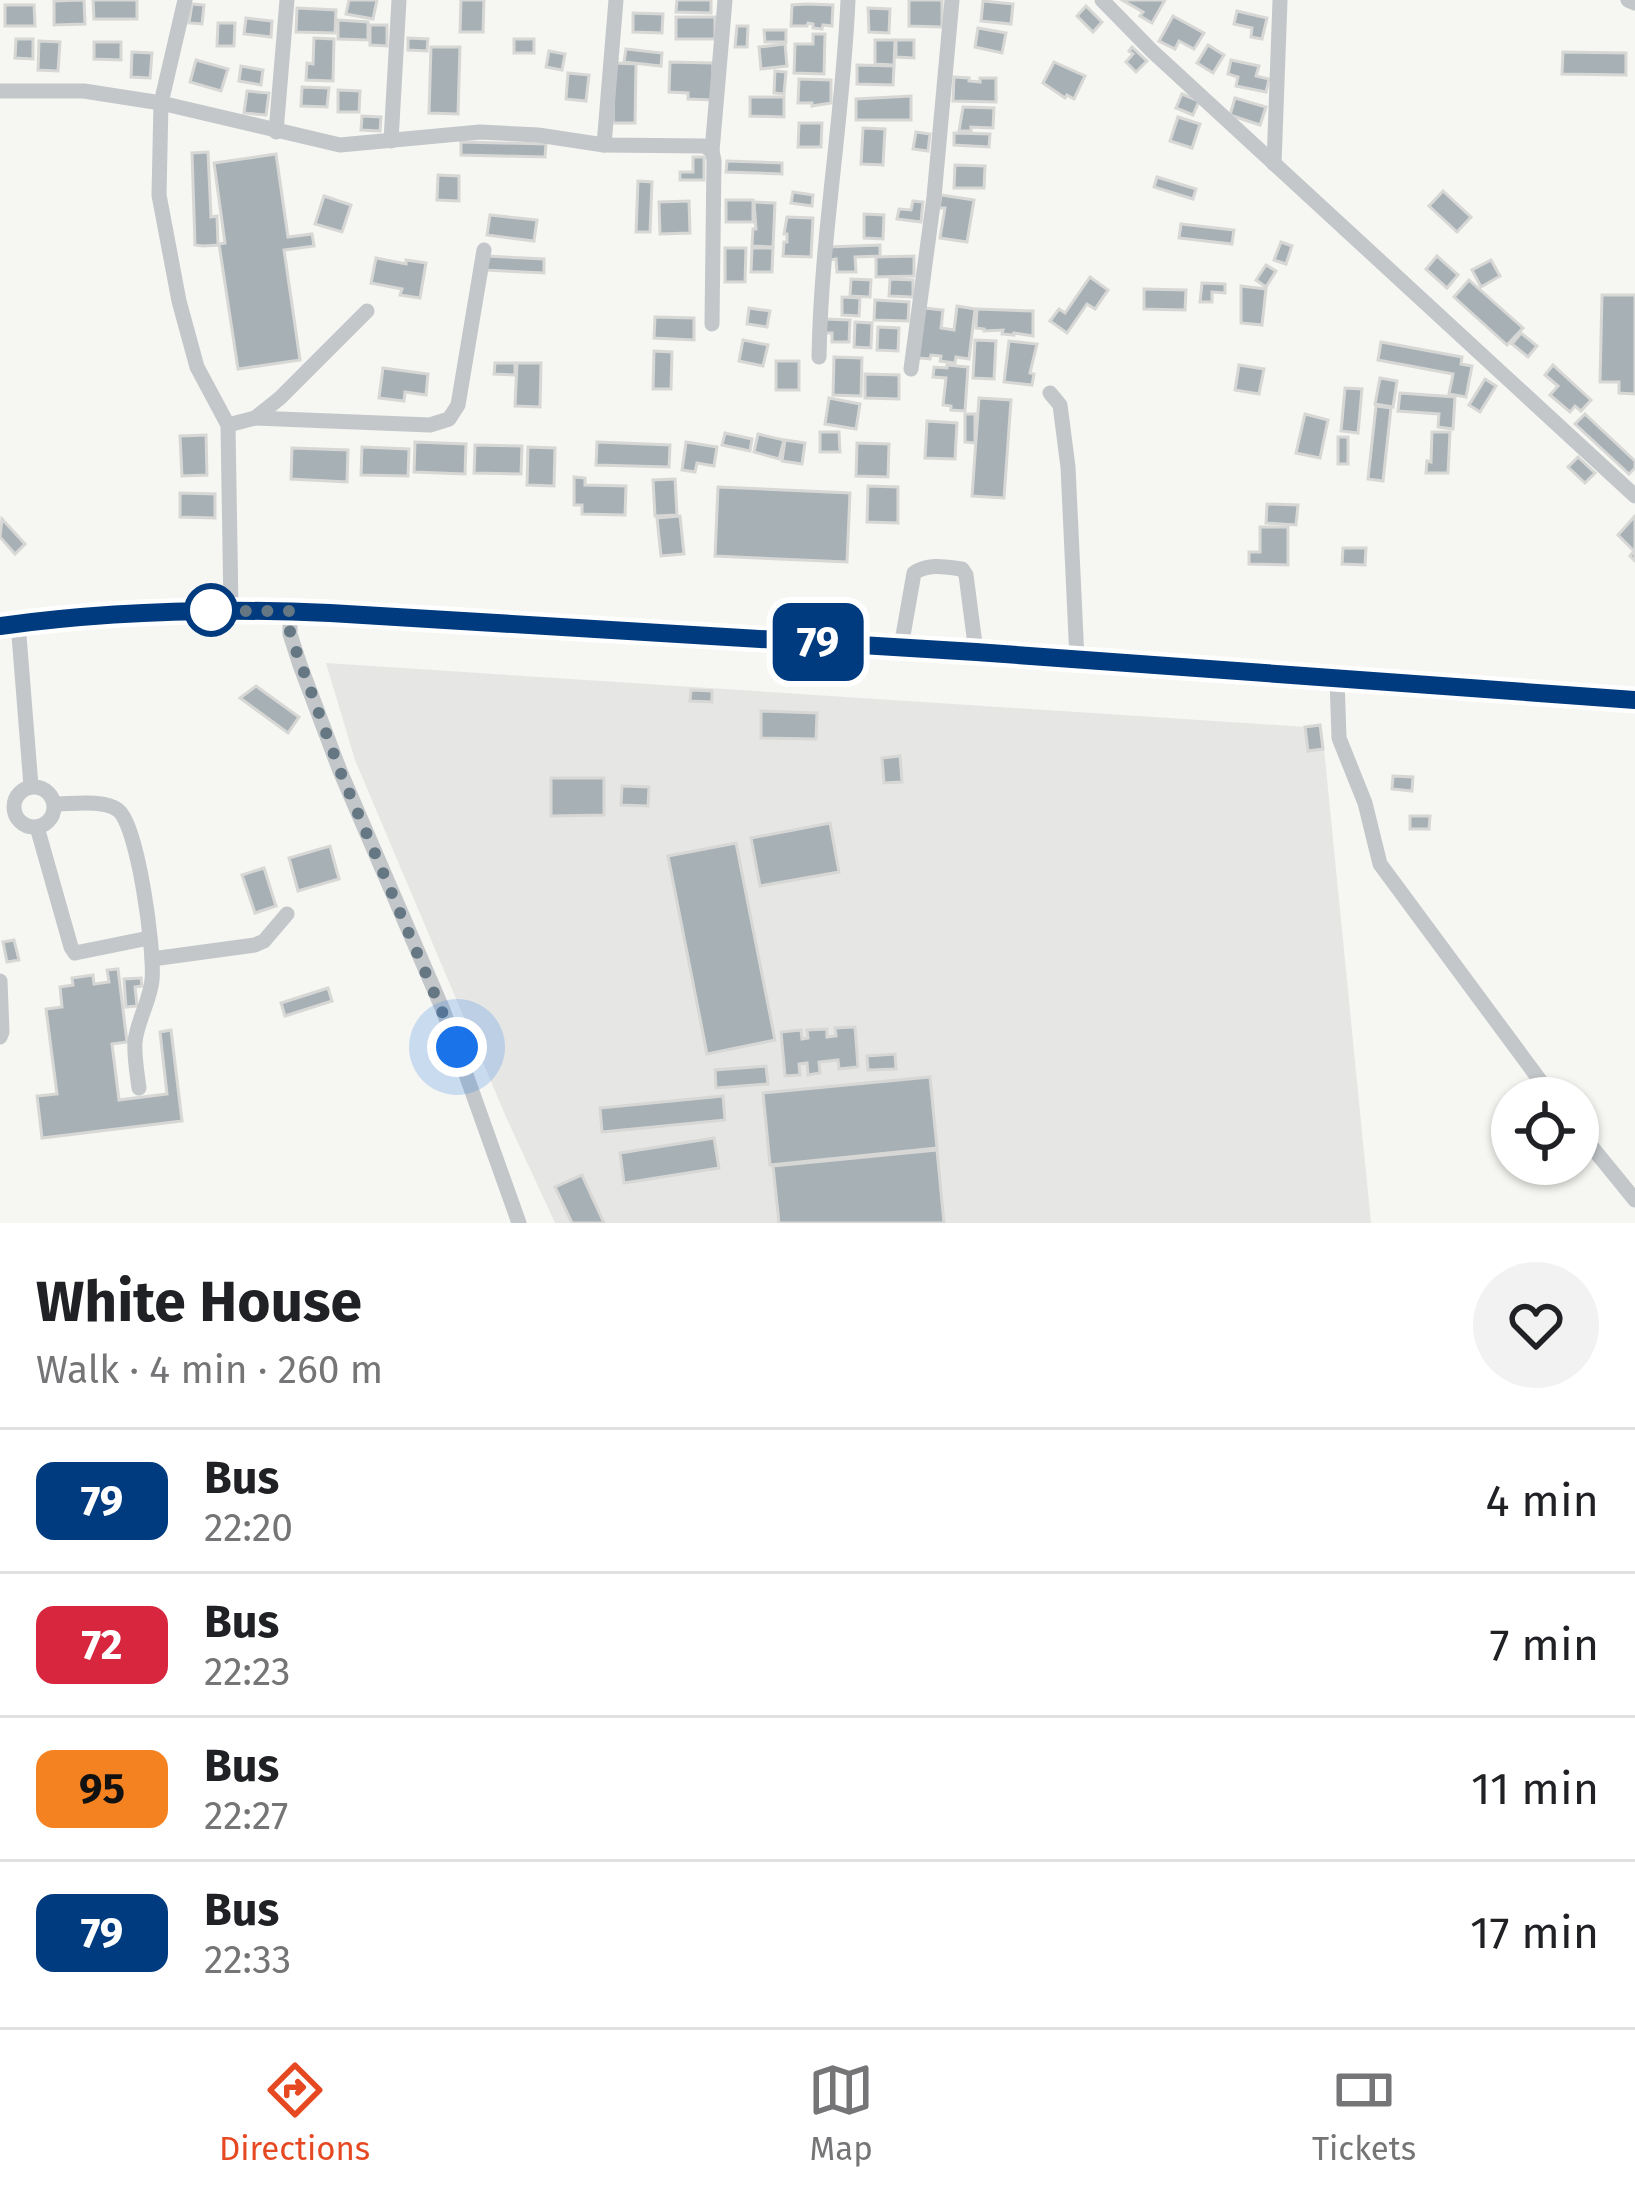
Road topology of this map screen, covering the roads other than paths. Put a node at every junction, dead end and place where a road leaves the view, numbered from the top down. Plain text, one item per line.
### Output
1 (185, 0) edge
2 (286, 0) edge
3 (399, 0) edge
4 (616, 0) edge
5 (725, 0) edge
6 (848, 0) edge
7 (952, 0) edge
8 (1102, 0) edge
9 (1280, 0) edge
10 (0, 91) edge
11 (161, 103) junction
12 (276, 132) junction
13 (391, 141) junction
14 (604, 145) junction
15 (712, 151) junction
16 (1274, 164) junction
17 (484, 250) dead end
18 (367, 311) dead end
19 (712, 325) dead end
20 (819, 356) dead end
21 (911, 369) dead end
22 (1050, 393) dead end
23 (255, 418) junction
24 (228, 424) junction
25 (1635, 496) edge
26 (231, 609) junction
27 (290, 611) junction
28 (9, 624) edge
29 (901, 647) junction
30 (976, 652) junction
31 (1077, 659) junction
32 (1337, 679) junction
33 (1635, 700) edge
34 (31, 786) junction
35 (54, 803) junction
36 (7, 813) edge
37 (37, 827) junction
38 (287, 914) dead end
39 (149, 938) junction
40 (152, 959) junction
41 (0, 980) edge
42 (0, 1037) edge
43 (1537, 1077) edge
44 (139, 1088) dead end
45 (1599, 1156) edge
46 (1635, 1200) edge
47 (519, 1223) edge

1 - 11 street
2 - 12 street
3 - 13 street
4 - 14 street
5 - 15 street
6 - 20 street
7 - 21 street
8 - 16 street
9 - 16 street
10 - 11 street
11 - 12 street
11 - 24 street
12 - 13 street
13 - 14 street
14 - 15 street
15 - 19 street
16 - 25 street
17 - 23 street
18 - 23 street
22 - 31 street
23 - 24 street
24 - 26 street
26 - 27 main road
26 - 28 main road
27 - 29 main road
27 - 47 street
28 - 34 street
29 - 30 main road
29 - 30 street
30 - 31 main road
31 - 32 main road
32 - 33 main road
32 - 43 street
34 - 35 street
34 - 36 street
35 - 37 street
35 - 39 street
36 - 37 street
37 - 39 street
38 - 40 street
39 - 40 street
40 - 44 street
41 - 42 street
45 - 46 street

